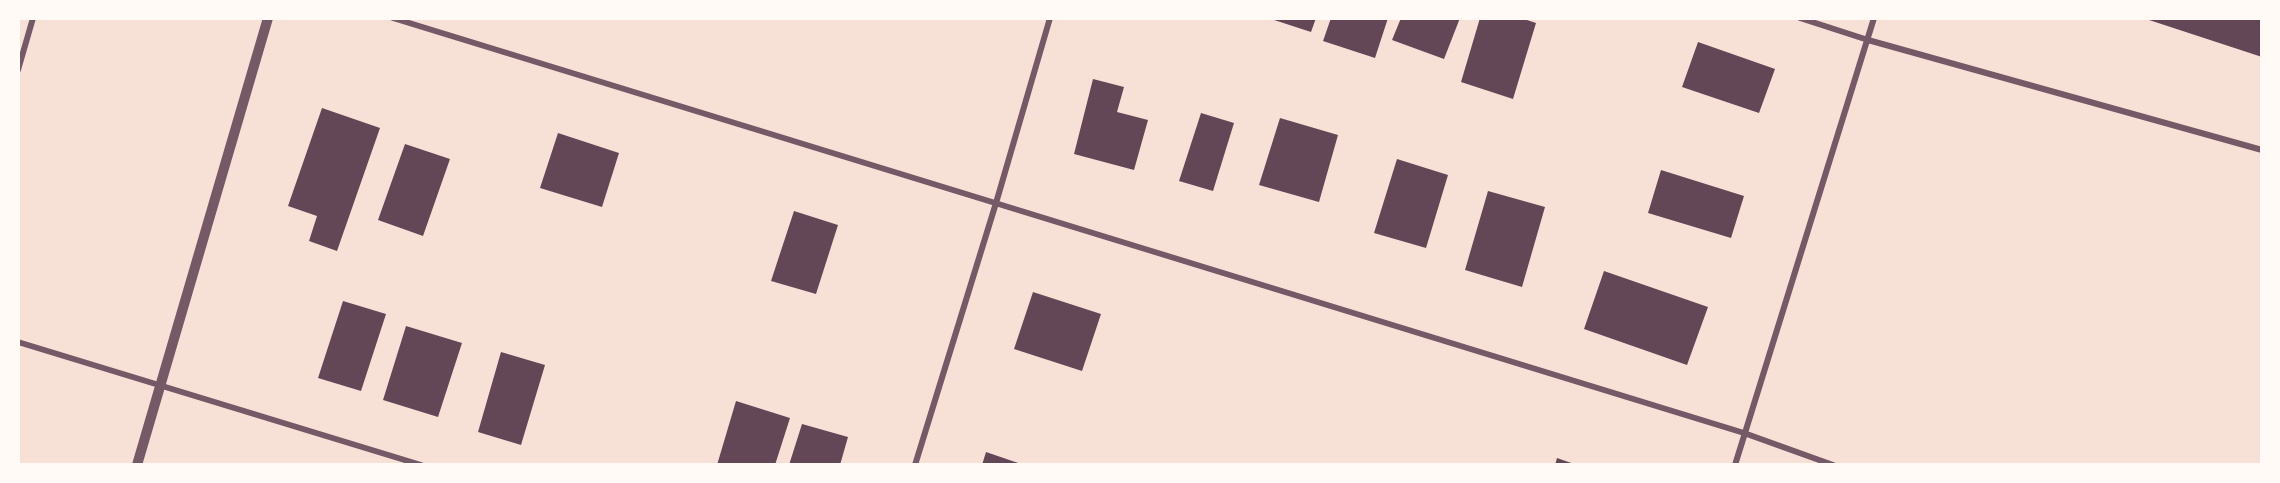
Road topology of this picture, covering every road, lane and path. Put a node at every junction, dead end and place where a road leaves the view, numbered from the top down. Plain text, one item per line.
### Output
1 (33, 18) edge
2 (268, 18) edge
3 (393, 18) edge
4 (1050, 18) edge
5 (1800, 18) edge
6 (1874, 18) edge
7 (1868, 40) junction
8 (18, 70) edge
9 (2262, 150) edge
10 (996, 203) junction
11 (18, 342) edge
12 (162, 386) junction
13 (1744, 433) junction
14 (137, 465) edge
15 (421, 465) edge
16 (915, 465) edge
17 (1735, 465) edge
18 (1833, 465) edge

1 - 8 street
2 - 12 street
3 - 10 street
4 - 10 street
5 - 7 street
6 - 7 street
7 - 9 street
7 - 13 street
10 - 13 street
10 - 16 street
11 - 12 street
12 - 14 street
12 - 15 street
13 - 17 street
13 - 18 street

